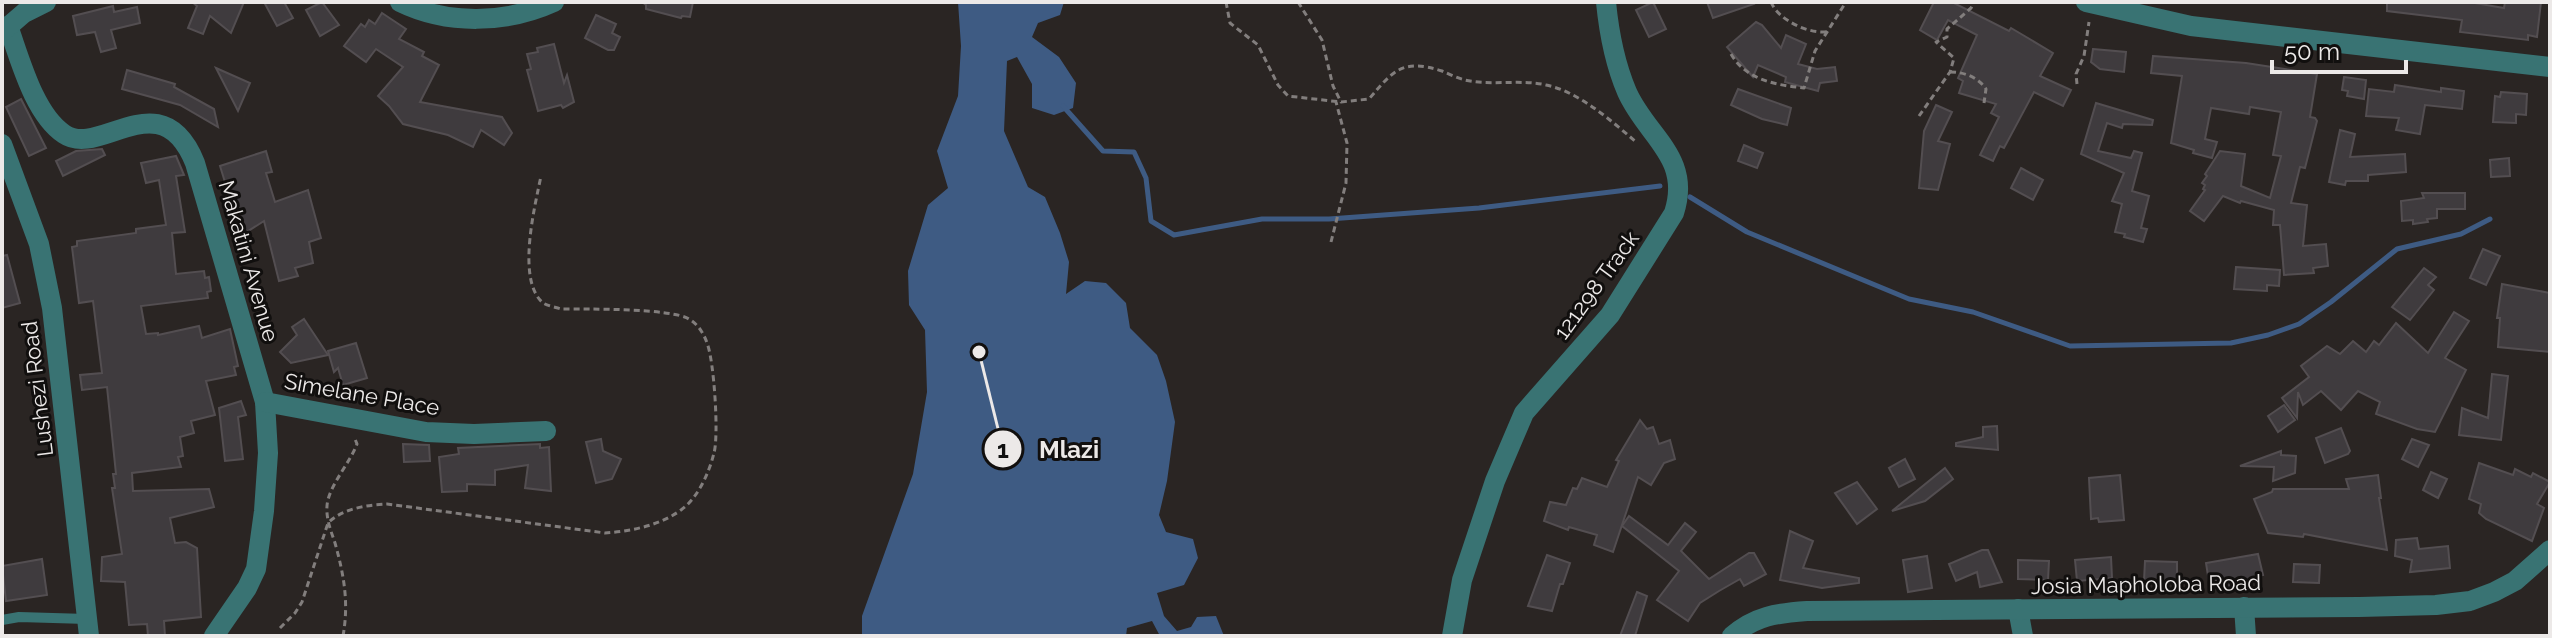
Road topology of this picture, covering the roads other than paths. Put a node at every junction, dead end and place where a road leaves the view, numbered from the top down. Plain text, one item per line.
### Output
1 (46, 2) edge
2 (400, 2) edge
3 (554, 2) edge
4 (1606, 2) edge
5 (2086, 2) edge
6 (2093, 3) edge
7 (5, 29) edge
8 (2550, 67) edge
9 (2, 144) edge
10 (265, 402) junction
11 (546, 431) dead end
12 (2550, 550) edge
13 (2244, 607) junction
14 (2018, 609) junction
15 (2, 620) edge
16 (88, 628) edge
17 (214, 636) edge
18 (1452, 636) edge
19 (1732, 636) edge
20 (2023, 636) edge
21 (2246, 636) edge

1 - 7 street
2 - 3 street
4 - 18 street, 121298 Track
5 - 6 street
6 - 8 street
7 - 10 street, Makatini Avenue
9 - 16 street, Lushezi Road
10 - 11 street, Simelane Place
10 - 17 street, Makatini Avenue
12 - 13 street, Josia Mapholoba Road
13 - 14 street, Josia Mapholoba Road
13 - 21 street
14 - 19 street, Josia Mapholoba Road
14 - 20 street
15 - 16 lane

